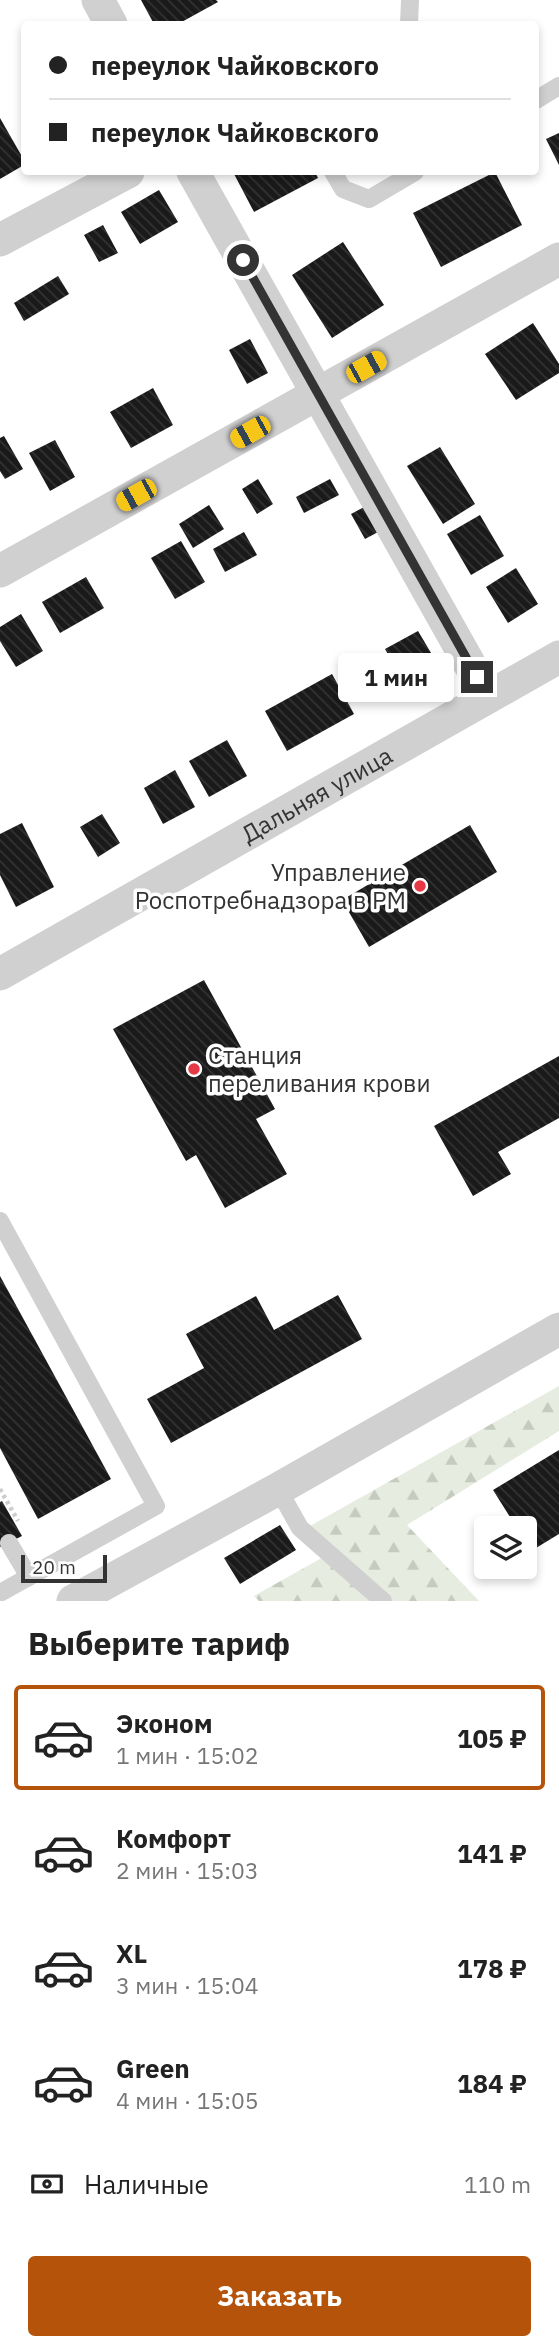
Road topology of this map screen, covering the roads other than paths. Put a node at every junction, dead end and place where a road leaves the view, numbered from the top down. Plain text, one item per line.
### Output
1 (98, 0) edge
2 (410, 0) edge
3 (109, 21) edge
4 (409, 21) edge
5 (559, 86) edge
6 (539, 98) edge
7 (122, 175) edge
8 (195, 175) edge
9 (335, 175) edge
10 (410, 175) edge
11 (0, 240) edge
12 (559, 259) edge
13 (318, 394) junction
14 (0, 571) edge
15 (559, 657) edge
16 (488, 697) junction
17 (0, 974) edge
18 (0, 1221) edge
19 (559, 1329) edge
20 (278, 1489) junction
21 (9, 1542) dead end
22 (29, 1577) junction
23 (0, 1594) edge
24 (73, 1601) edge
25 (383, 1601) edge

1 - 3 street
2 - 4 lane
5 - 6 lane
7 - 11 street
8 - 13 street
9 - 10 lane
12 - 13 street
13 - 14 street
13 - 16 street
15 - 16 street, Дальняя улица
16 - 17 street, Дальняя улица
18 - 22 lane
19 - 20 street
20 - 24 street
20 - 25 lane
21 - 22 lane
22 - 23 lane

